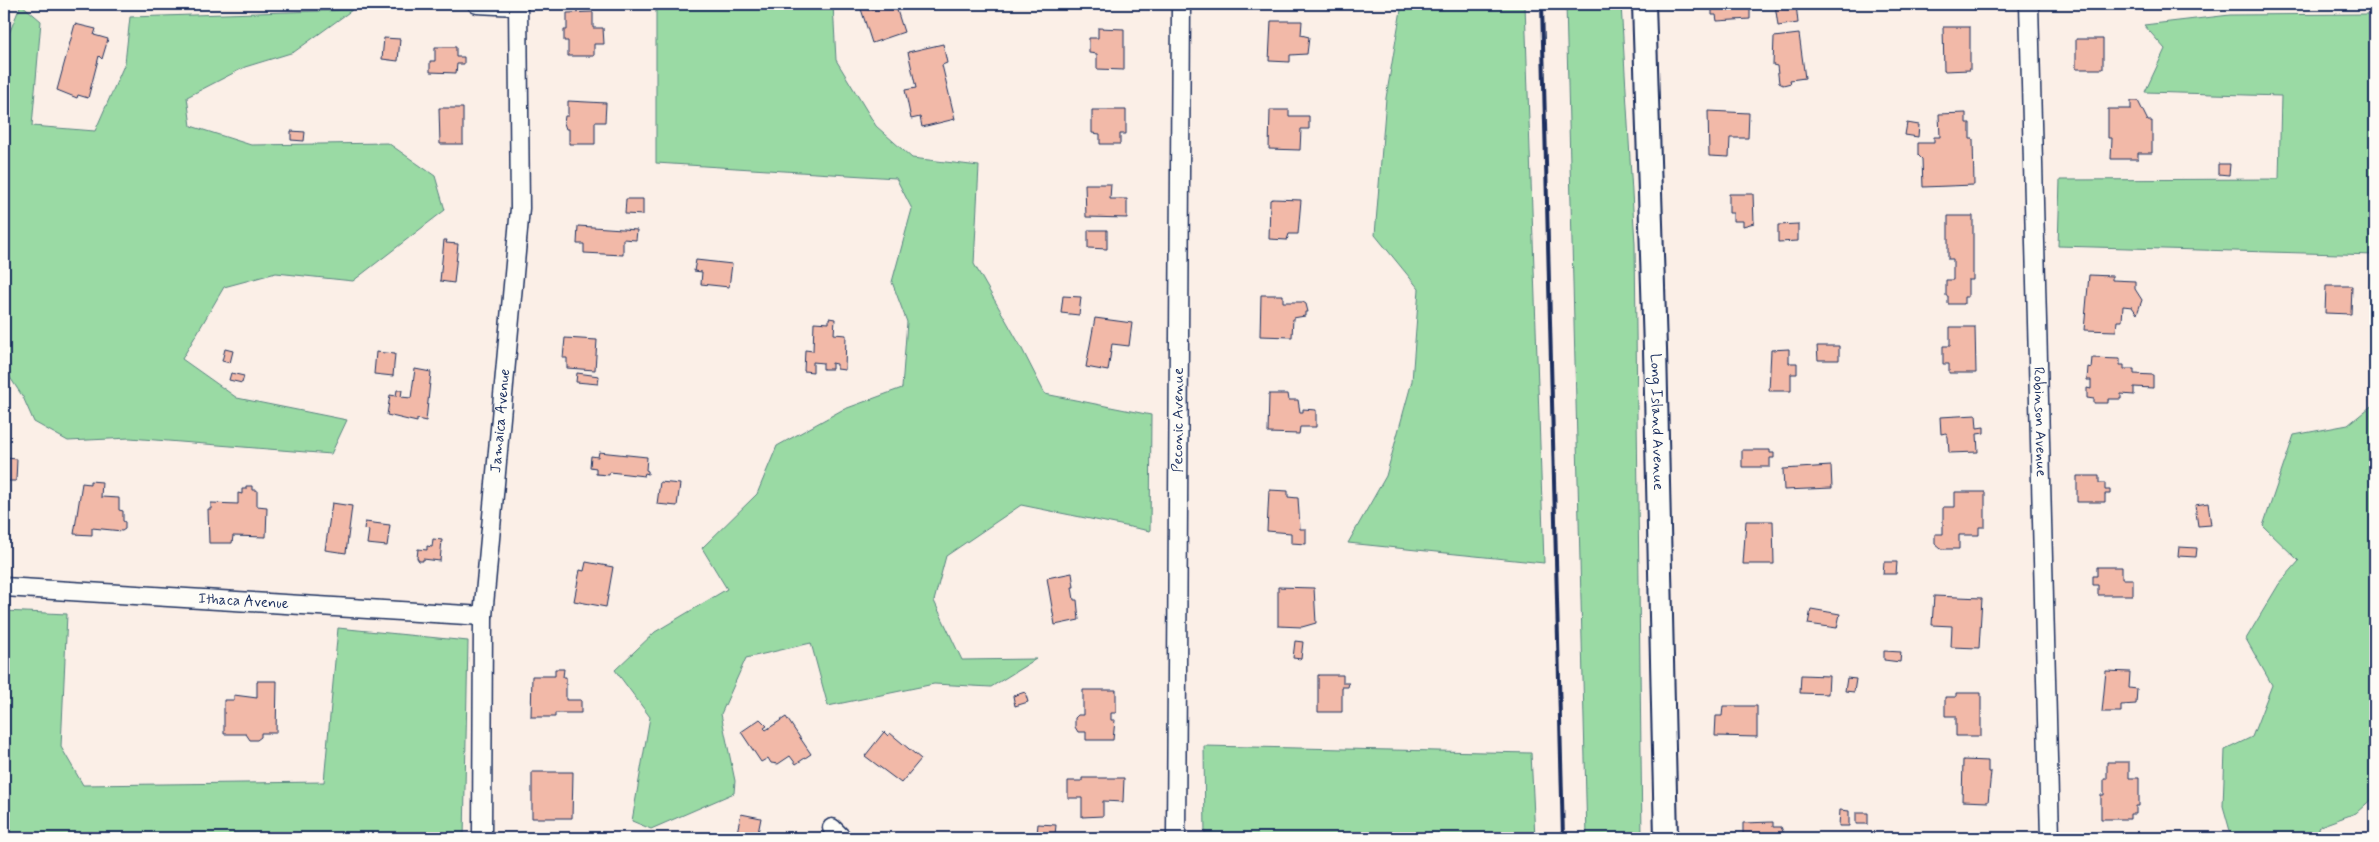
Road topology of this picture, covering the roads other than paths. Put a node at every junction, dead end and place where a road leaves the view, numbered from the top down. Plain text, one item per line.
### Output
1 (477, 4) edge
2 (1181, 4) edge
3 (1644, 4) edge
4 (2029, 4) edge
5 (518, 5) edge
6 (4, 587) edge
7 (483, 616) junction
8 (482, 838) edge
9 (1176, 838) edge
10 (1666, 838) edge
11 (2050, 838) edge

1 - 5 street
2 - 9 street, Peconic Avenue
3 - 10 street, Long Island Avenue
4 - 11 street, Robinson Avenue
5 - 7 street, Jamaica Avenue
6 - 7 street, Ithaca Avenue
7 - 8 street, Jamaica Avenue

